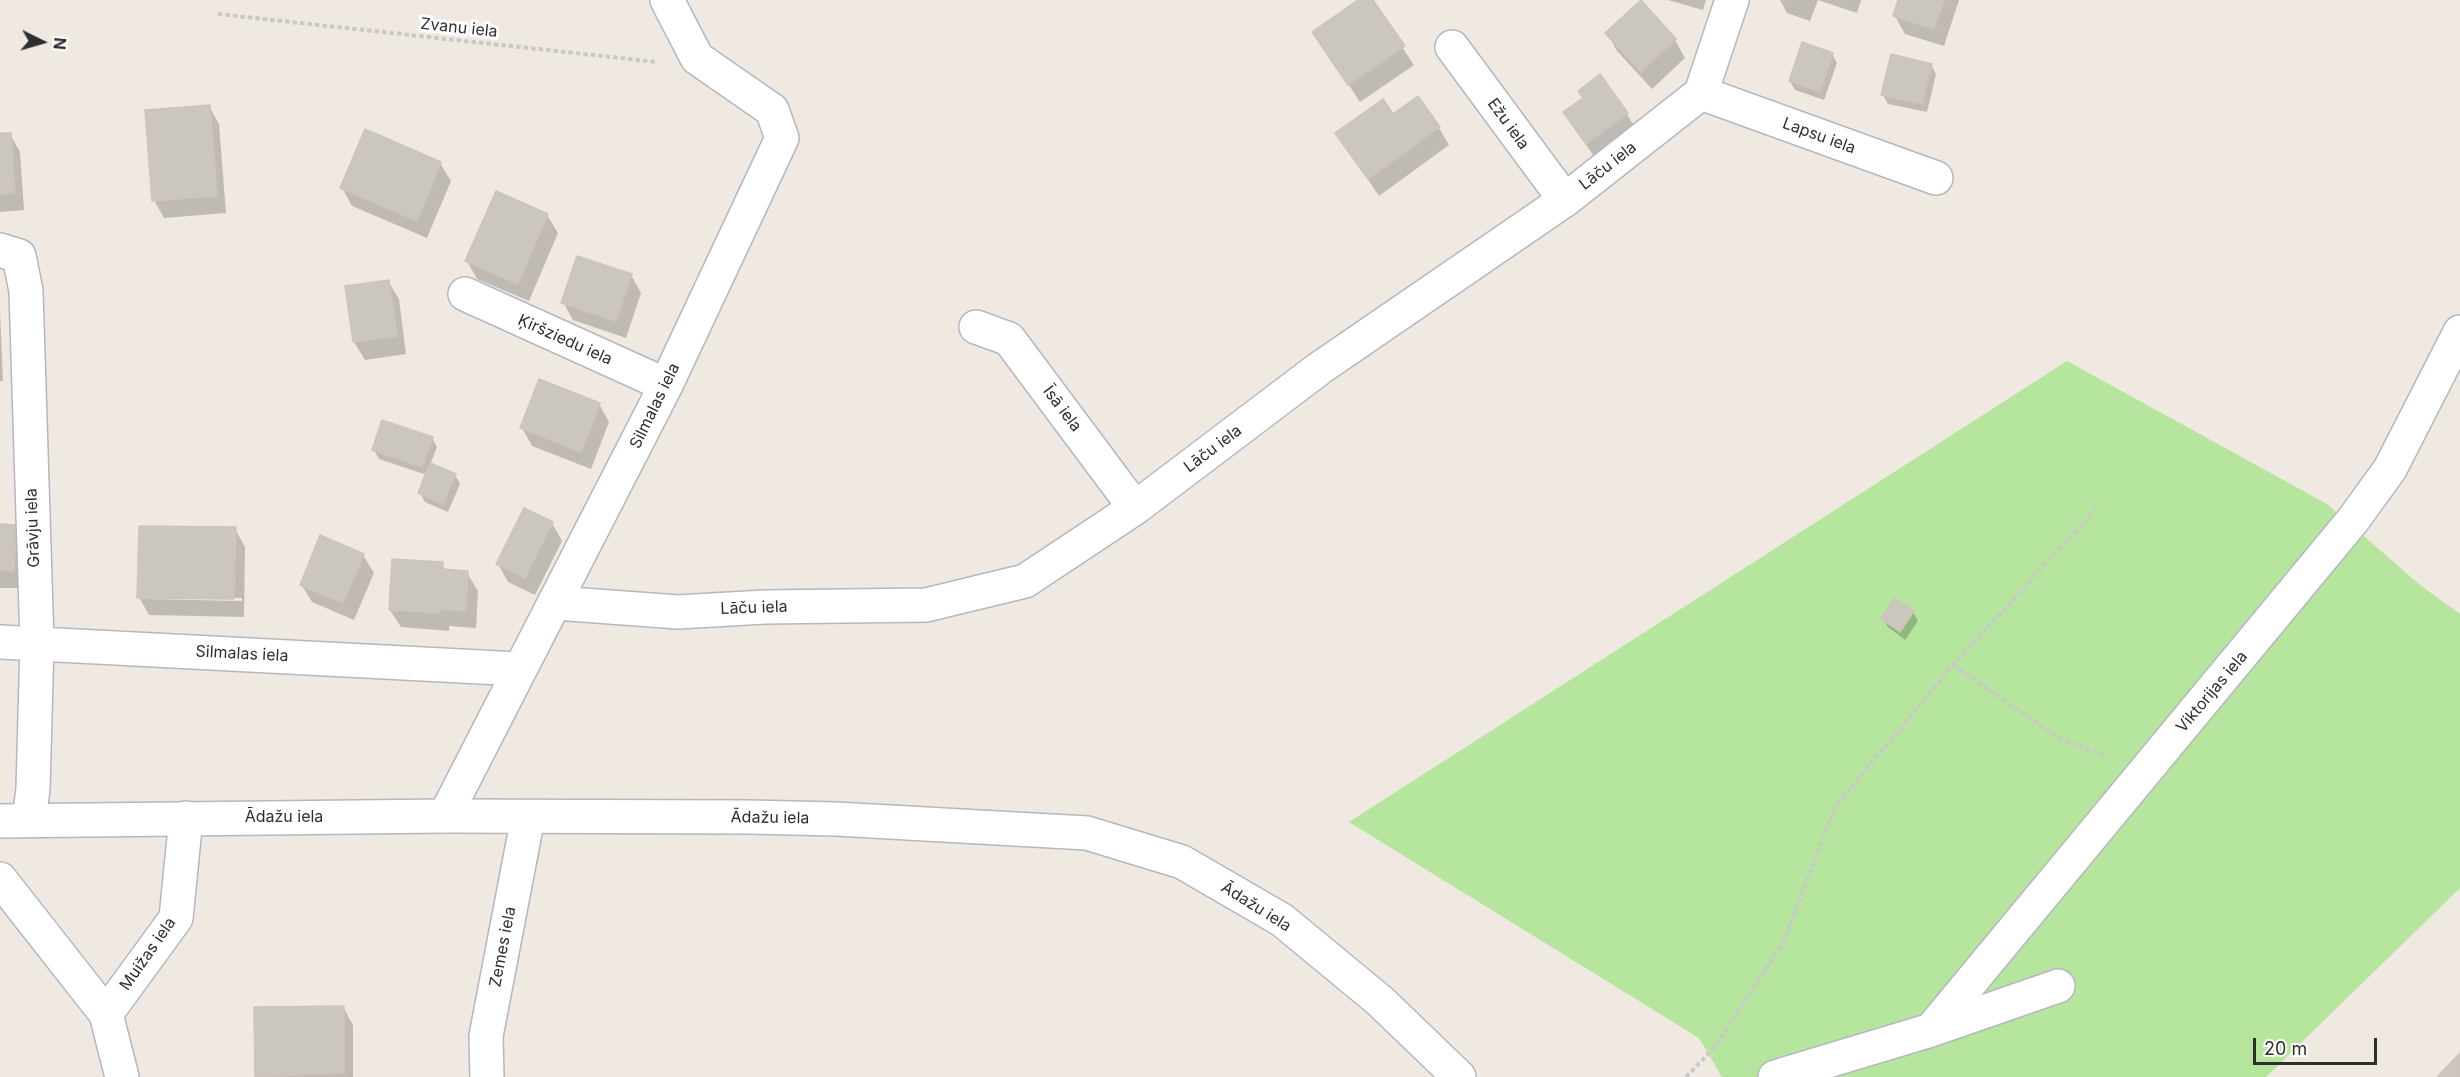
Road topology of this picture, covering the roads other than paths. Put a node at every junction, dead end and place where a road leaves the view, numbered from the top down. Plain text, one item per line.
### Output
1 (667, 0) edge
2 (1732, 0) edge
3 (1452, 47) dead end
4 (1701, 93) junction
5 (1936, 178) dead end
6 (1565, 200) junction
7 (0, 250) edge
8 (465, 294) dead end
9 (976, 327) dead end
10 (2460, 332) edge
11 (666, 385) junction
12 (1136, 508) junction
13 (556, 603) junction
14 (0, 642) edge
15 (37, 643) junction
16 (519, 669) junction
17 (445, 816) junction
18 (186, 818) junction
19 (528, 818) junction
20 (14, 820) edge
21 (0, 879) edge
22 (2058, 986) dead end
23 (106, 1014) junction
24 (1931, 1030) junction
25 (123, 1077) edge
26 (487, 1077) edge
27 (1459, 1077) edge
28 (1775, 1077) edge

1 - 11 street, Silmalas iela
2 - 4 street
3 - 6 street, Ežu iela
4 - 5 street, Lapsu iela
4 - 6 street, Lāču iela
6 - 12 street, Lāču iela
7 - 15 street, Grāvju iela
8 - 11 street, Ķiršziedu iela
9 - 12 street, Īsā iela
10 - 24 street, Viktorijas iela
11 - 13 street, Silmalas iela
12 - 13 street, Lāču iela
13 - 16 street, Silmalas iela
14 - 15 street, Silmalas iela
15 - 16 street, Silmalas iela
15 - 20 street, Grāvju iela
16 - 17 street, Silmalas iela
17 - 18 street, Ādažu iela
17 - 19 street, Ādažu iela
18 - 20 street, Ādažu iela
18 - 23 street, Muižas iela
19 - 26 street, Zemes iela
19 - 27 street, Ādažu iela
21 - 23 street
22 - 24 street
23 - 25 street
24 - 28 street

